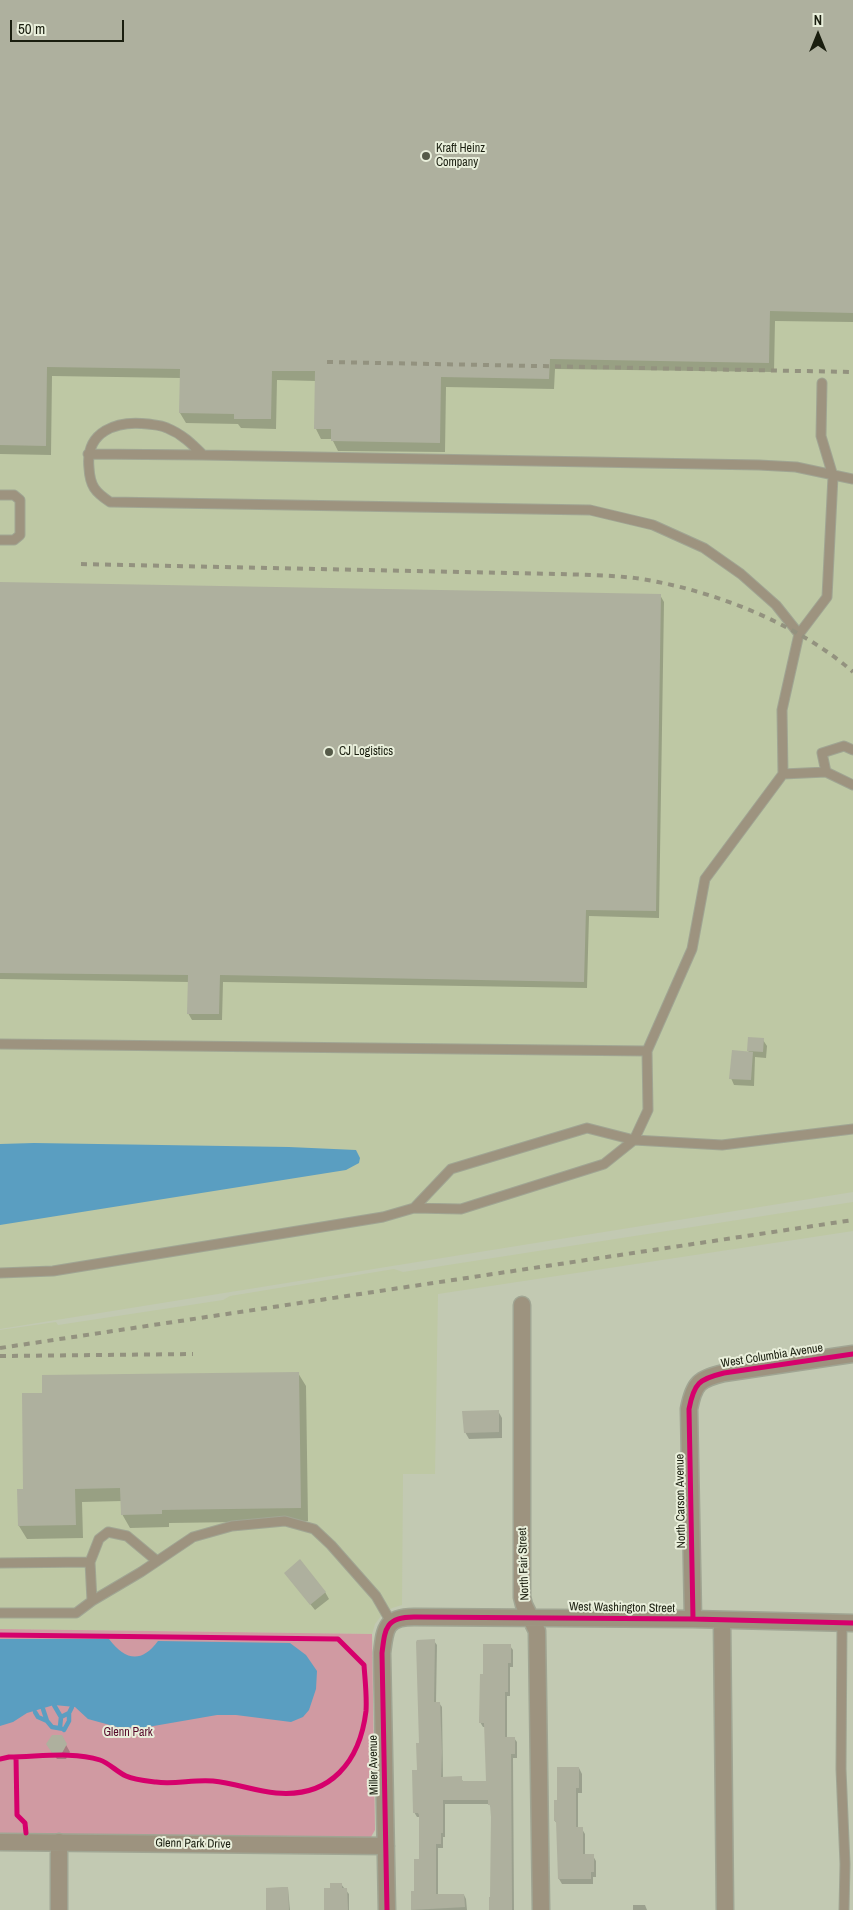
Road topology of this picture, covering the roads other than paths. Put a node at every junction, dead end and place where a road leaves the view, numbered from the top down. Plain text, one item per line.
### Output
1 (822, 383) dead end
2 (88, 454) junction
3 (204, 455) junction
4 (834, 476) junction
5 (853, 479) edge
6 (0, 495) edge
7 (0, 540) edge
8 (799, 634) junction
9 (853, 750) edge
10 (826, 772) junction
11 (783, 774) junction
12 (853, 785) edge
13 (0, 1044) edge
14 (647, 1051) junction
15 (853, 1129) edge
16 (634, 1140) junction
17 (414, 1208) junction
18 (0, 1273) edge
19 (522, 1305) dead end
20 (853, 1354) edge
21 (698, 1384) joint
22 (157, 1561) junction
23 (90, 1562) junction
24 (0, 1563) edge
25 (92, 1601) junction
26 (0, 1613) edge
27 (531, 1618) junction
28 (693, 1619) junction
29 (722, 1620) junction
30 (391, 1622) junction
31 (847, 1622) edge
32 (0, 1842) edge
33 (58, 1842) junction
34 (386, 1846) junction
35 (59, 1910) edge
36 (387, 1910) edge
37 (541, 1910) edge
38 (724, 1910) edge
39 (844, 1910) edge

1 - 4 lane
2 - 3 lane
2 - 3 lane
2 - 8 lane
3 - 4 lane
4 - 5 lane
4 - 8 lane
6 - 7 lane
8 - 11 lane
9 - 10 lane
10 - 11 lane
10 - 12 lane
11 - 14 lane
13 - 14 lane
14 - 16 lane
15 - 16 lane
16 - 17 lane
16 - 17 lane
17 - 18 lane
19 - 27 street, North Fair Street
20 - 21 street, West Columbia Avenue
21 - 28 street, North Carson Avenue
22 - 23 lane
22 - 25 lane
22 - 30 lane
23 - 24 lane
23 - 25 lane
25 - 26 lane
27 - 28 street, West Washington Street
27 - 30 street, West Washington Street
27 - 37 street, North Fair Street
28 - 29 street, West Washington Street
29 - 31 street, West Washington Street
29 - 38 street
30 - 34 street, Miller Avenue
31 - 39 lane
32 - 33 street, Glenn Park Drive
33 - 34 street, Glenn Park Drive
33 - 35 street
34 - 36 street, Miller Avenue

